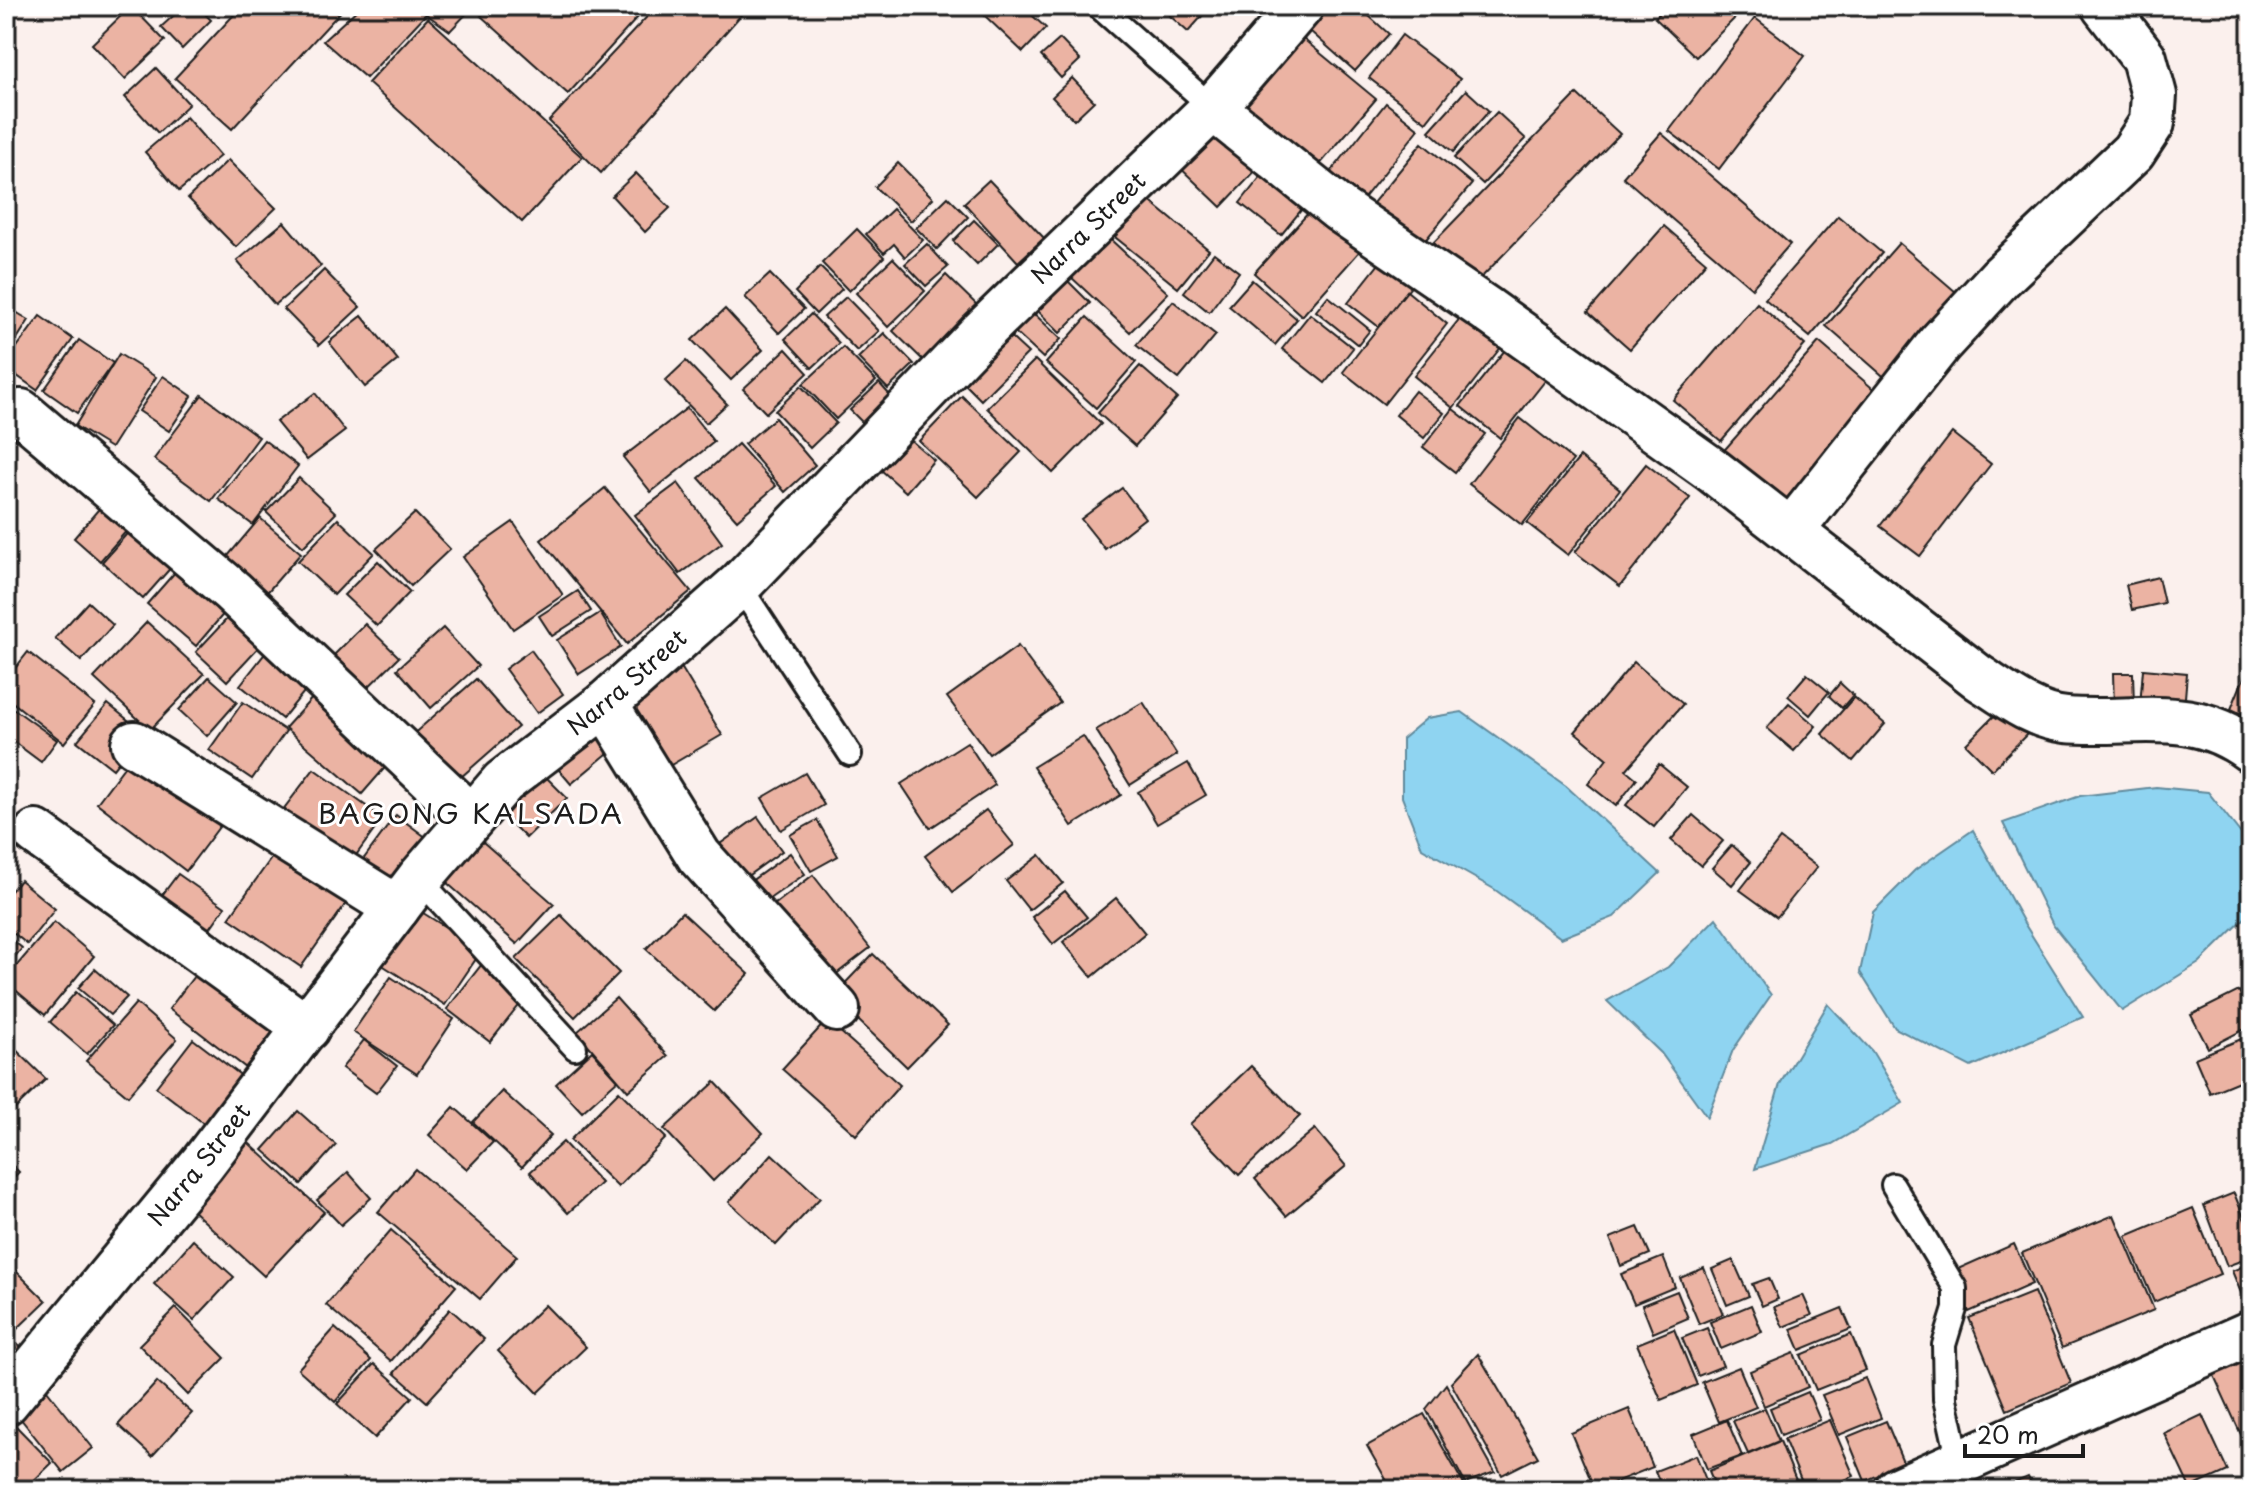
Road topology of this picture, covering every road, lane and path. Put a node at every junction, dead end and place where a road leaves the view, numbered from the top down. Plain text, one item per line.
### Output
1 (1098, 6) edge
2 (1301, 6) edge
3 (2104, 6) edge
4 (1213, 108) junction
5 (21, 412) dead end
6 (1792, 530) junction
7 (739, 585) junction
8 (605, 704) junction
9 (134, 744) dead end
10 (2251, 750) edge
11 (850, 754) dead end
12 (471, 817) junction
13 (36, 833) dead end
14 (408, 894) junction
15 (837, 1009) dead end
16 (307, 1028) junction
17 (575, 1048) dead end
18 (1893, 1185) dead end
19 (2251, 1333) edge
20 (6, 1402) edge
21 (1959, 1462) junction
22 (1897, 1490) edge

1 - 4 lane
2 - 4 street, Narra Street
3 - 6 street
4 - 6 street
4 - 7 street, Narra Street
5 - 12 street
6 - 10 street
7 - 8 street, Narra Street
7 - 11 lane
8 - 12 street, Narra Street
8 - 15 street
9 - 14 street
12 - 14 street, Narra Street
13 - 16 street
14 - 16 street, Narra Street
14 - 17 lane
16 - 20 street, Narra Street
18 - 21 lane
19 - 21 street
21 - 22 street

